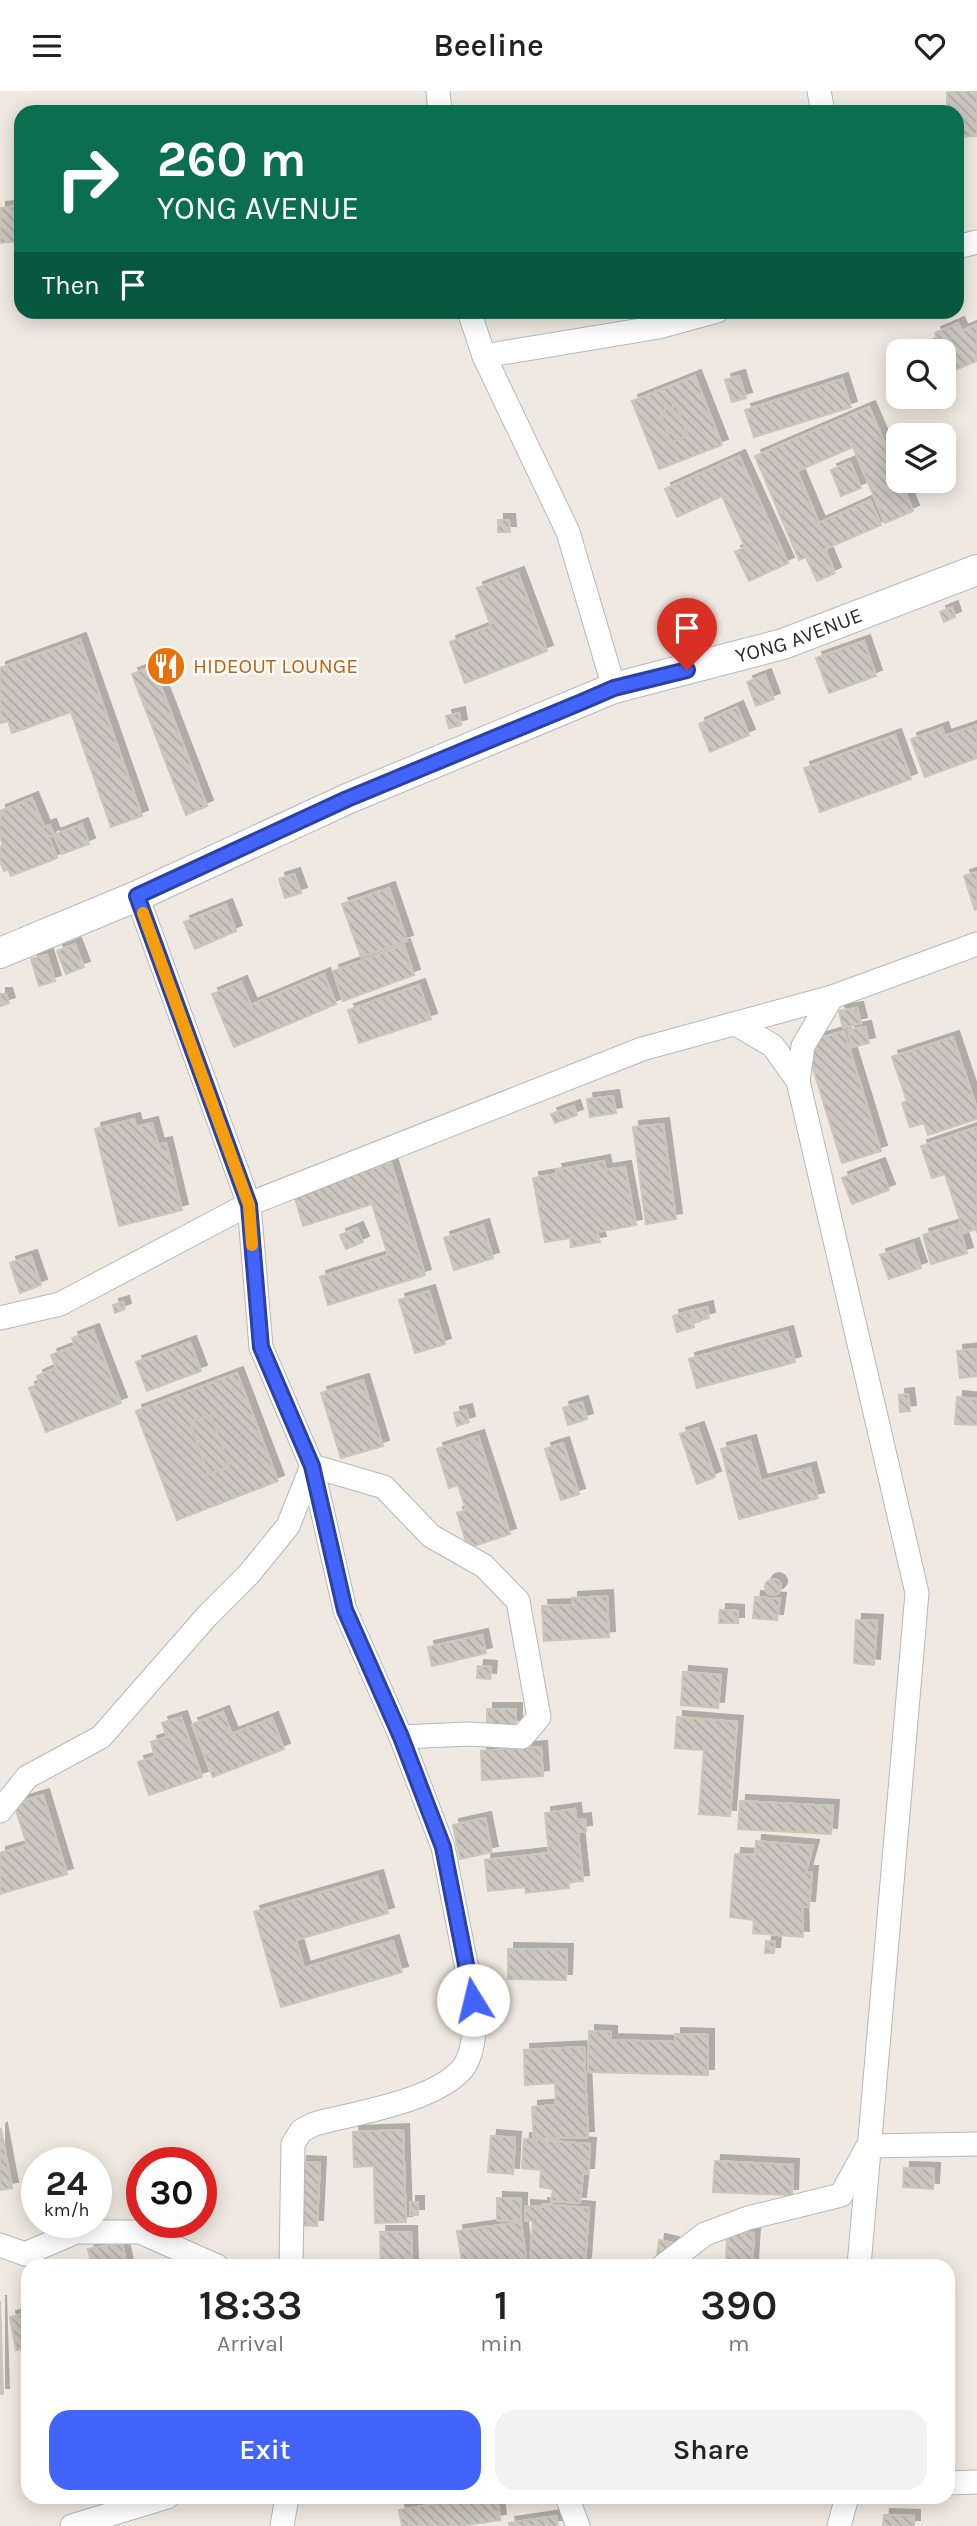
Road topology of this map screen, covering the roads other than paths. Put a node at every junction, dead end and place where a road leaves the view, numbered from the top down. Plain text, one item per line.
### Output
1 (472, 319) edge
2 (688, 319) edge
3 (484, 356) junction
4 (977, 571) edge
5 (614, 688) junction
6 (137, 896) junction
7 (977, 944) edge
8 (0, 953) edge
9 (832, 997) junction
10 (736, 1024) junction
11 (798, 1081) junction
12 (249, 1205) junction
13 (0, 1318) edge
14 (312, 1466) junction
15 (401, 1737) junction
16 (0, 1811) edge
17 (977, 2144) edge
18 (868, 2145) junction
19 (0, 2245) edge
20 (201, 2259) edge
21 (291, 2259) edge
22 (672, 2259) edge
23 (860, 2259) edge
24 (977, 2482) edge
25 (955, 2483) edge
26 (144, 2504) edge
27 (287, 2504) edge
28 (570, 2504) edge
29 (845, 2504) edge
30 (72, 2526) edge
31 (282, 2526) edge
32 (578, 2526) edge
33 (839, 2526) edge

1 - 3 street
2 - 3 street
3 - 5 street
4 - 5 street, YONG AVENUE
5 - 6 street, YONG AVENUE
6 - 8 street, YONG AVENUE
6 - 12 street
7 - 9 street
9 - 10 street
9 - 11 street
10 - 11 street
10 - 12 street
11 - 18 street
12 - 13 street
12 - 14 street
14 - 15 street
14 - 15 street
14 - 16 street
15 - 21 street
17 - 18 street
18 - 22 street
18 - 23 street
19 - 20 street
24 - 25 street
26 - 30 street
27 - 31 street
28 - 32 street
29 - 33 street

